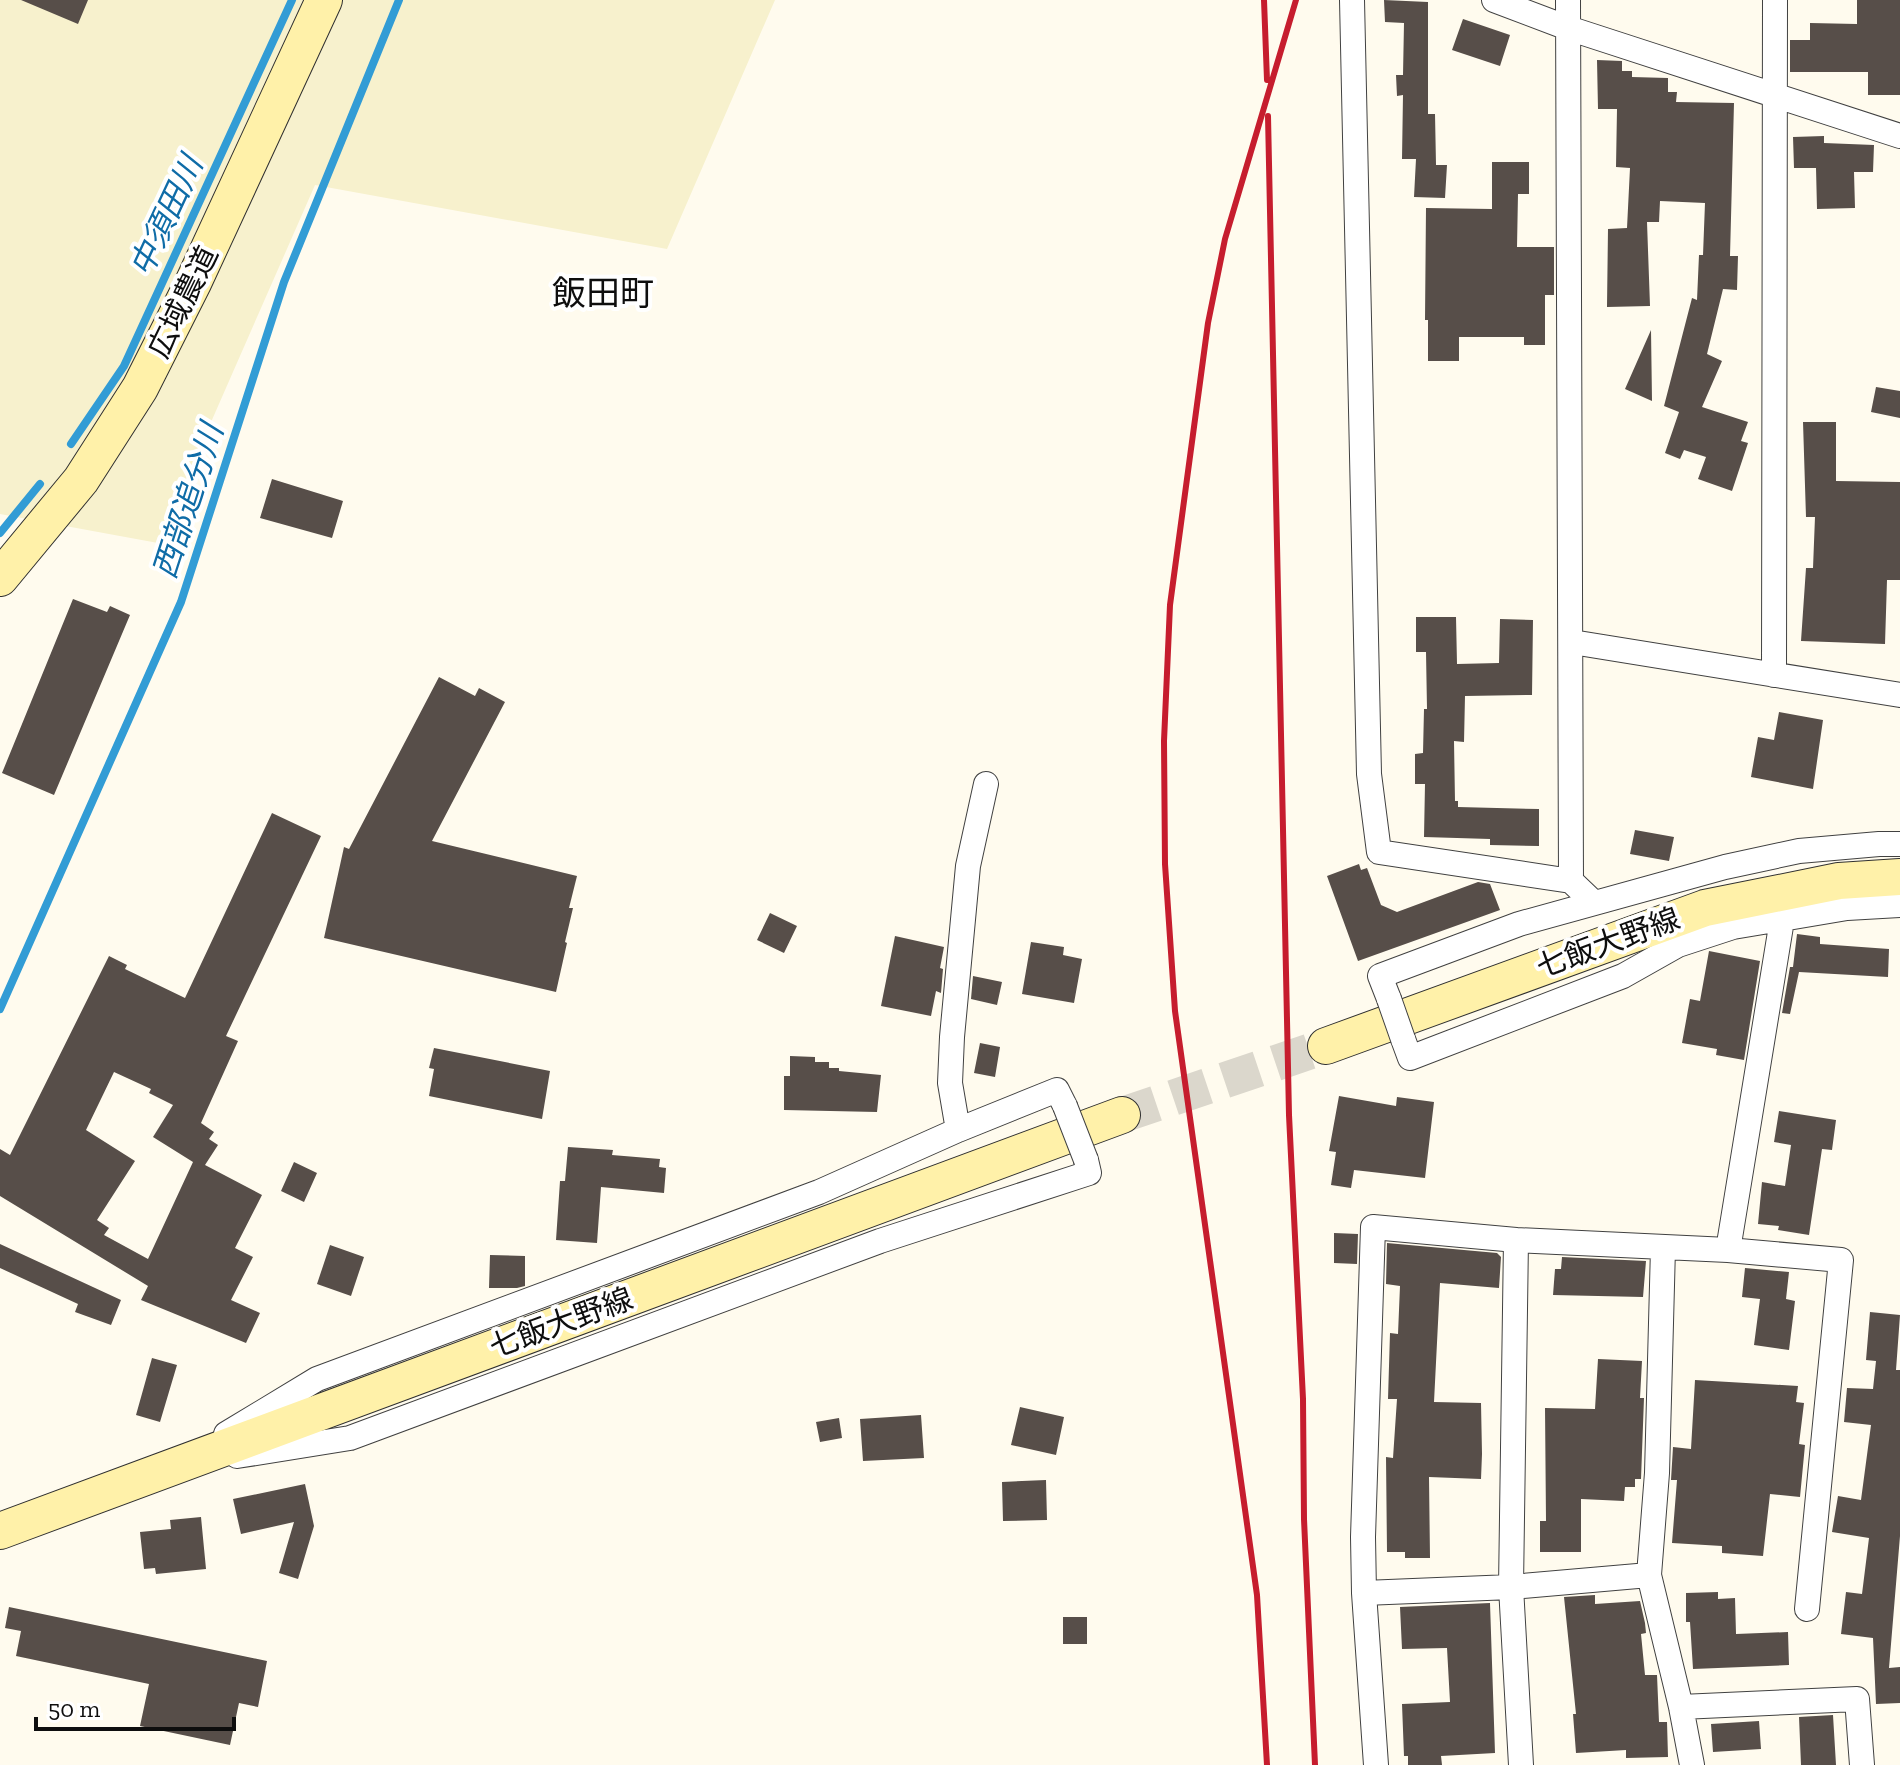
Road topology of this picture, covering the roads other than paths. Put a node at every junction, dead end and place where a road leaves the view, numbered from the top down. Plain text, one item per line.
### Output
1 (324, 0) edge
2 (1352, 0) edge
3 (1494, 0) edge
4 (1568, 0) edge
5 (1775, 0) edge
6 (1568, 28) junction
7 (1776, 95) junction
8 (1900, 136) edge
9 (0, 578) edge
10 (1572, 642) junction
11 (1774, 675) junction
12 (1900, 695) edge
13 (986, 784) dead end
14 (1900, 844) edge
15 (1900, 877) edge
16 (1571, 881) junction
17 (1593, 902) junction
18 (1900, 905) edge
19 (1782, 920) junction
20 (1326, 1046) tunnel mouth
21 (1122, 1115) tunnel mouth
22 (958, 1130) junction
23 (1516, 1240) junction
24 (1663, 1248) junction
25 (1728, 1250) junction
26 (174, 1466) junction
27 (0, 1531) edge
28 (1649, 1575) junction
29 (1511, 1587) junction
30 (1364, 1593) junction
31 (1807, 1609) dead end
32 (1681, 1707) junction
33 (1376, 1765) edge
34 (1521, 1765) edge
35 (1692, 1765) edge
36 (1862, 1765) edge

1 - 9 main road, 広域農道
2 - 16 street
3 - 6 street
4 - 6 street
5 - 7 street
6 - 7 street
6 - 10 street
7 - 8 street
7 - 11 street
10 - 11 street
10 - 16 street
11 - 12 street
13 - 22 street
14 - 17 street
15 - 20 main road, 七飯大野線
16 - 17 street
17 - 19 street, bridge
18 - 19 street
19 - 25 street
21 - 26 main road, 七飯大野線
22 - 26 street
22 - 26 street, bridge
23 - 24 street
23 - 29 street
23 - 30 street
24 - 25 street
24 - 28 street
25 - 31 street
26 - 27 main road, 七飯大野線
28 - 29 street
28 - 32 street
29 - 30 street
29 - 34 street
30 - 33 street
32 - 35 street
32 - 36 street

